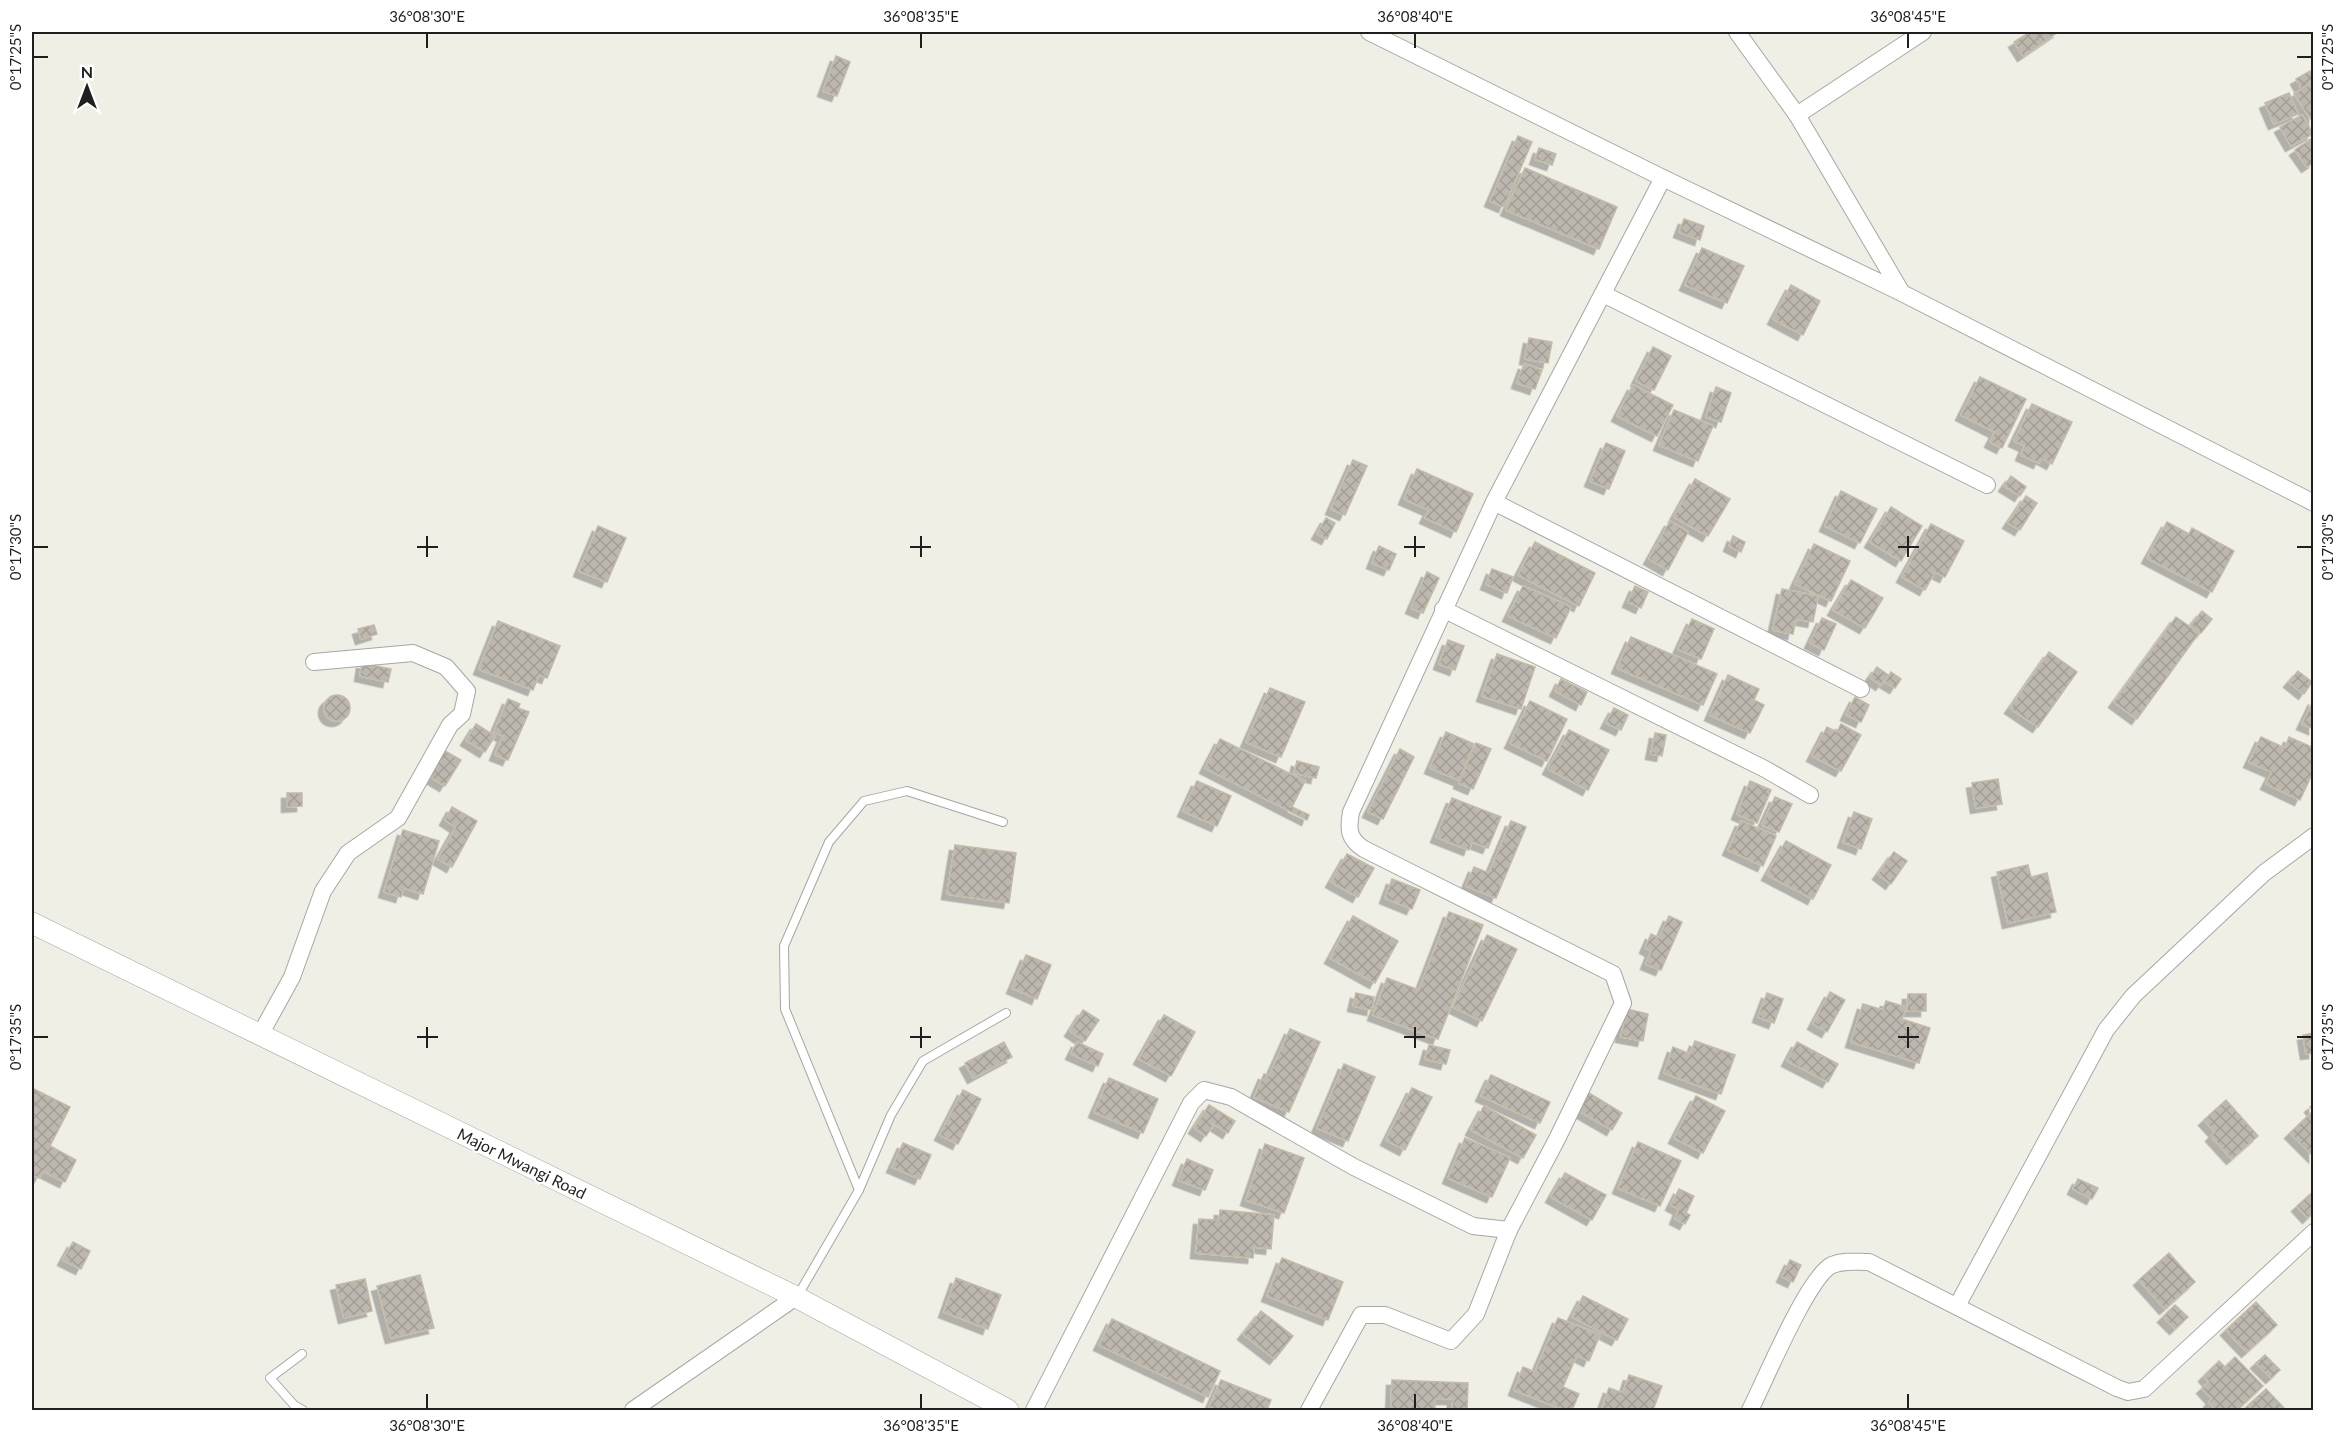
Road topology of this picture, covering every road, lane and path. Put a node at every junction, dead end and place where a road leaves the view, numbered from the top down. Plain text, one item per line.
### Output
1 (1369, 32) edge
2 (1737, 32) edge
3 (1923, 32) edge
4 (1797, 115) junction
5 (1663, 178) junction
6 (1902, 293) junction
7 (1602, 294) junction
8 (1987, 484) dead end
9 (1494, 502) junction
10 (2313, 503) edge
11 (1443, 609) junction
12 (314, 662) dead end
13 (1861, 689) dead end
14 (1810, 795) dead end
15 (1003, 822) dead end
16 (2313, 836) edge
17 (32, 922) edge
18 (1006, 1013) dead end
19 (260, 1035) junction
20 (859, 1190) junction
21 (1509, 1230) junction
22 (2313, 1232) edge
23 (796, 1297) junction
24 (1957, 1306) junction
25 (302, 1354) dead end
26 (639, 1409) edge
27 (303, 1410) edge
28 (1008, 1410) edge
29 (1034, 1410) edge
30 (1309, 1410) edge
31 (1749, 1410) edge

1 - 5 street
2 - 4 street
3 - 4 street
4 - 6 street
5 - 6 street
5 - 7 street
6 - 10 street
7 - 8 street
7 - 9 street
9 - 11 street
9 - 13 street
11 - 14 street
11 - 21 street
12 - 19 street
15 - 20 lane
16 - 24 street
17 - 19 street, Major Mwangi Road
18 - 20 lane
19 - 23 street, Major Mwangi Road
20 - 23 lane
21 - 29 street
21 - 30 street
22 - 24 street
23 - 26 street
23 - 28 street, Major Mwangi Road
24 - 31 street
25 - 27 lane

